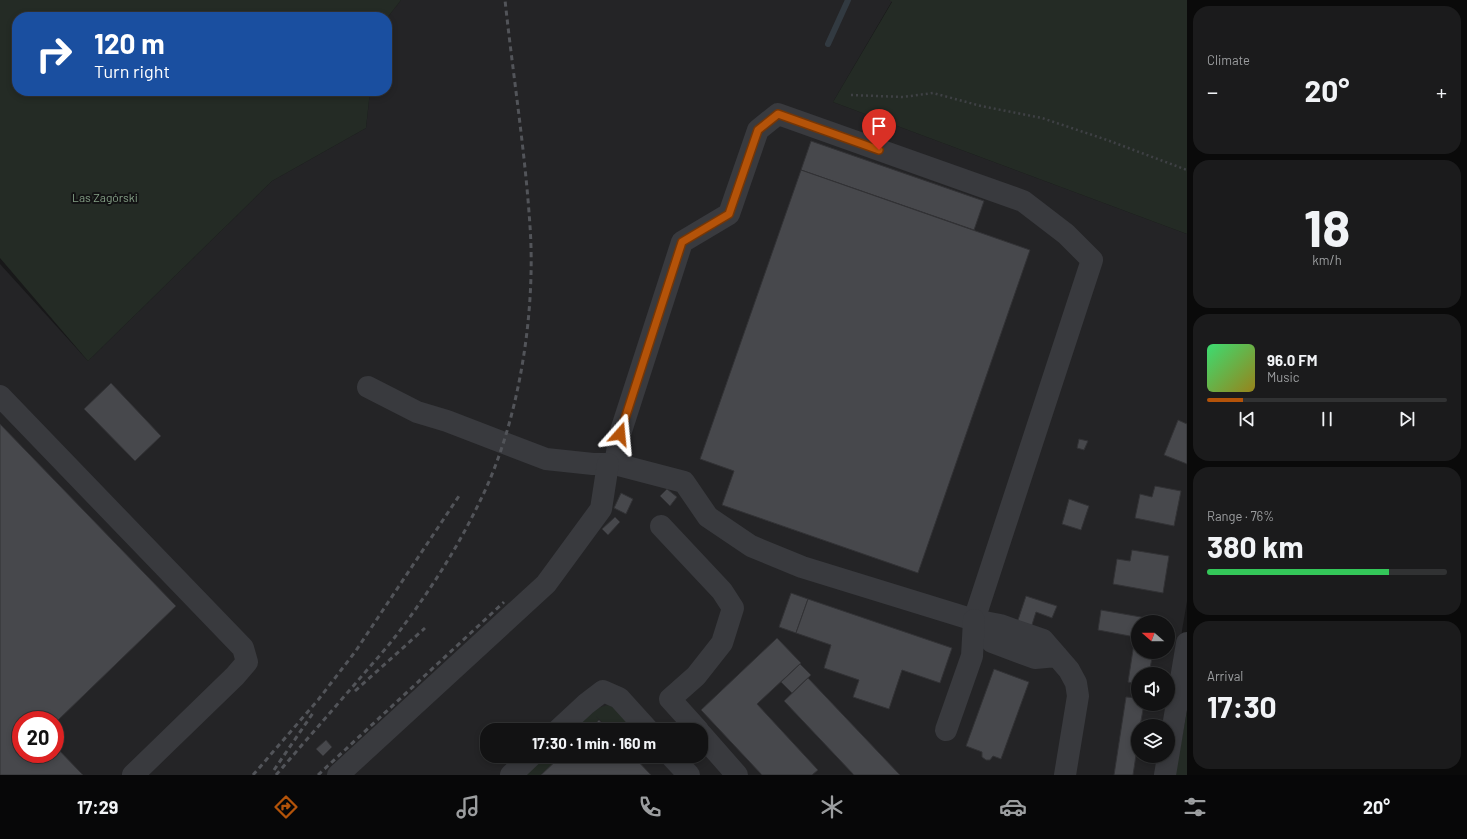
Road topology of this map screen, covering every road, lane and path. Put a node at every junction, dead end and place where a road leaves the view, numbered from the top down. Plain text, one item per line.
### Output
1 (851, 95) dead end
2 (1187, 170) edge
3 (368, 388) dead end
4 (0, 396) edge
5 (611, 464) junction
6 (661, 526) dead end
7 (974, 620) junction
8 (1187, 643) edge
9 (566, 723) edge
10 (642, 723) edge
11 (692, 723) edge
12 (946, 730) dead end
13 (708, 742) edge
14 (524, 763) edge
15 (678, 763) edge
16 (134, 775) edge
17 (338, 775) edge
18 (511, 775) edge
19 (689, 775) edge
20 (737, 775) edge
21 (1065, 775) edge
22 (1165, 775) edge

1 - 2 path
3 - 5 lane
4 - 16 lane
5 - 7 lane
5 - 7 lane
5 - 17 lane
6 - 11 lane
7 - 12 lane
7 - 21 lane
8 - 22 lane
9 - 10 lane
13 - 20 lane
14 - 18 lane
15 - 19 lane

